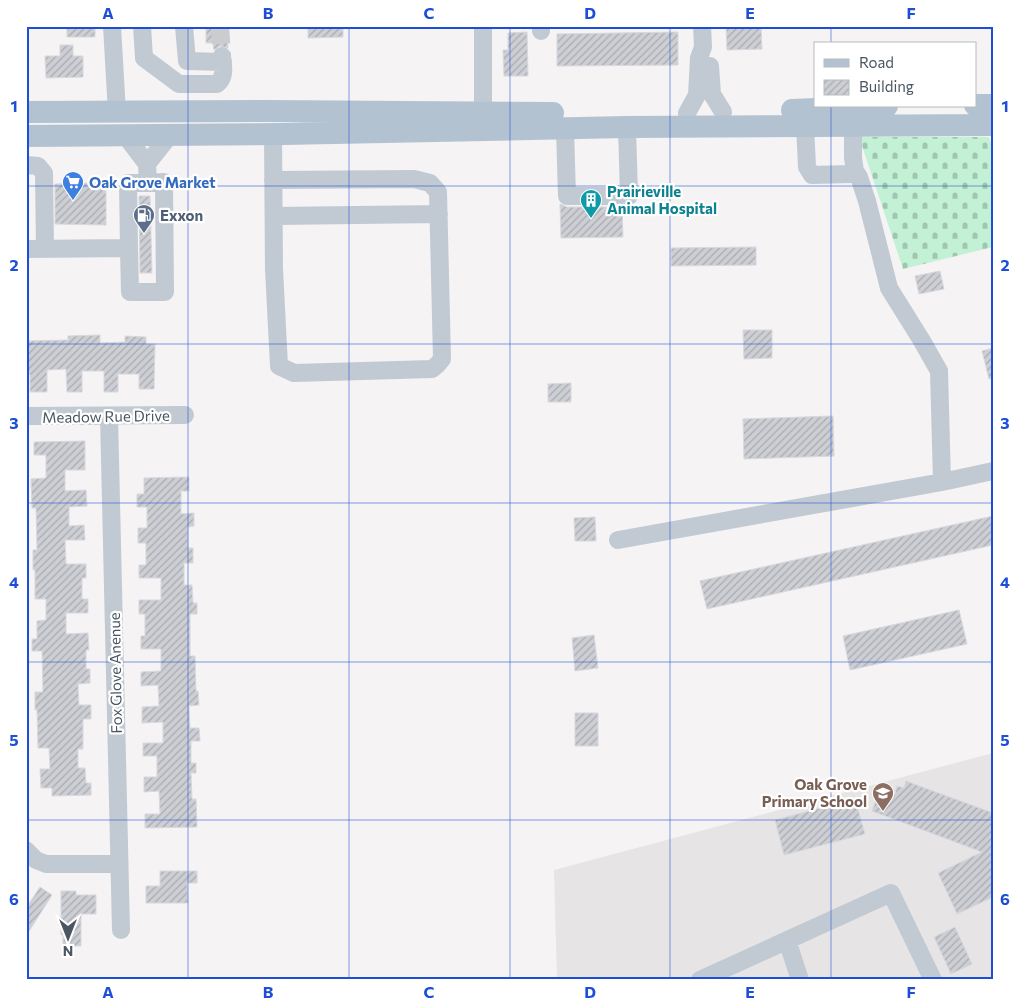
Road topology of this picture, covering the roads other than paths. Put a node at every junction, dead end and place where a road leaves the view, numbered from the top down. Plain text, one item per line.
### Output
1 (112, 26) edge
2 (142, 26) edge
3 (184, 26) edge
4 (483, 26) edge
5 (702, 26) edge
6 (705, 85) junction
7 (976, 105) edge
8 (993, 105) edge
9 (832, 108) edge
10 (26, 112) edge
11 (723, 112) junction
12 (117, 113) junction
13 (687, 113) junction
14 (483, 114) junction
15 (26, 125) edge
16 (805, 125) junction
17 (853, 125) junction
18 (993, 125) edge
19 (627, 127) junction
20 (565, 129) junction
21 (273, 134) junction
22 (125, 135) junction
23 (170, 135) junction
24 (26, 136) edge
25 (148, 164) junction
26 (26, 165) edge
27 (855, 171) junction
28 (273, 180) junction
29 (148, 183) junction
30 (439, 214) junction
31 (274, 216) junction
32 (129, 248) junction
33 (45, 249) junction
34 (26, 250) edge
35 (185, 415) dead end
36 (26, 416) edge
37 (109, 416) junction
38 (993, 472) edge
39 (942, 482) junction
40 (618, 540) dead end
41 (26, 850) edge
42 (119, 864) junction
43 (121, 930) dead end
44 (787, 940) junction
45 (702, 979) edge
46 (800, 980) edge
47 (933, 980) edge

1 - 12 street
2 - 3 street
4 - 14 street
5 - 6 street
6 - 11 street
6 - 13 street
7 - 8 main road
9 - 11 main road
10 - 12 main road
11 - 13 main road
12 - 14 main road
12 - 15 main road
13 - 14 main road
16 - 17 main road
16 - 19 main road
16 - 27 street
17 - 18 main road
17 - 27 street
19 - 20 main road
19 - 20 street
20 - 21 main road
21 - 23 main road
21 - 28 street
22 - 23 main road
22 - 24 main road
22 - 25 street
23 - 25 street
25 - 29 street
26 - 33 street
27 - 39 street
28 - 30 street
28 - 31 street
29 - 32 street
29 - 32 street
30 - 31 street
30 - 31 street
32 - 33 street
33 - 34 street
35 - 37 street, Meadow Rue Drive
36 - 37 street, Meadow Rue Drive
37 - 42 street, Fox Glove Anenue
38 - 39 street
39 - 40 street
41 - 42 street
42 - 43 street, Fox Glove Anenue
44 - 45 street
44 - 46 street
44 - 47 street

